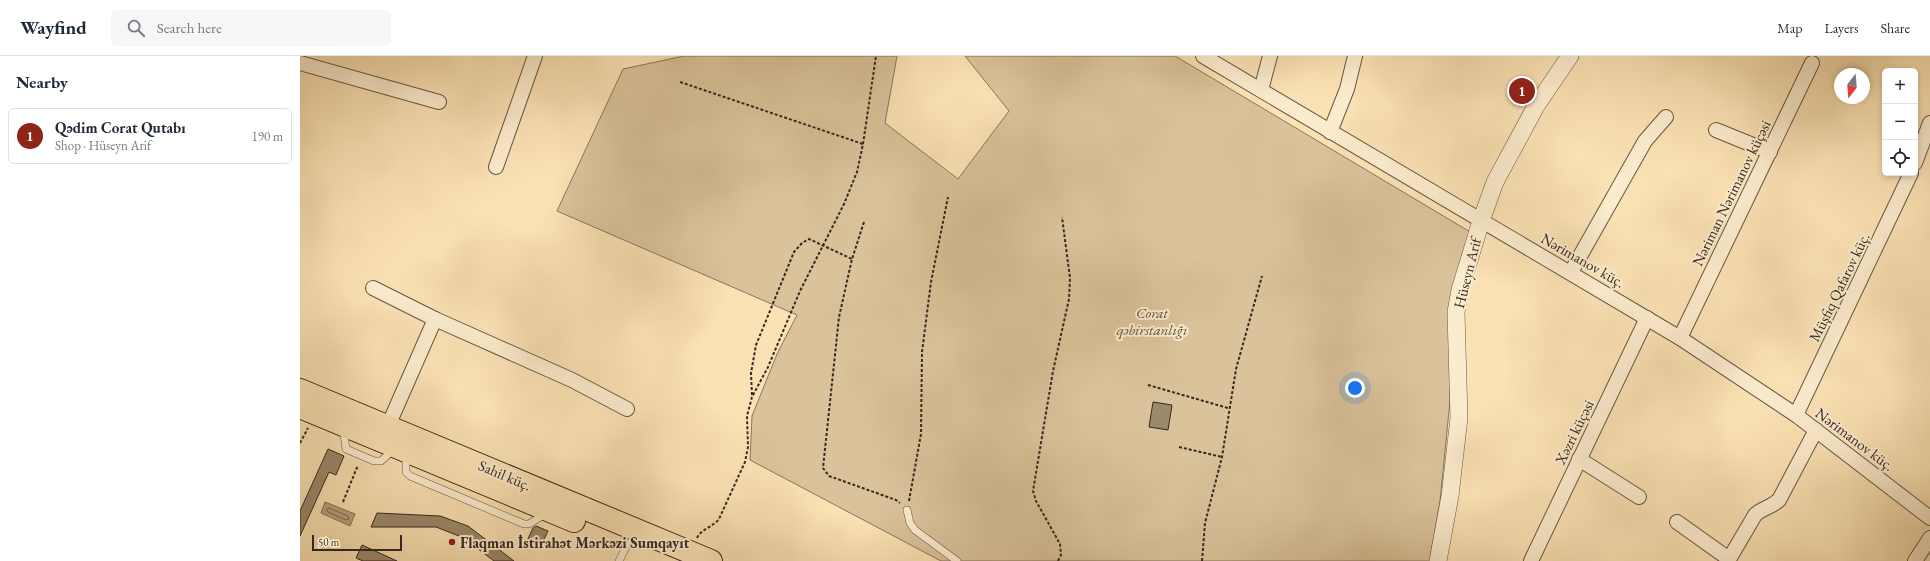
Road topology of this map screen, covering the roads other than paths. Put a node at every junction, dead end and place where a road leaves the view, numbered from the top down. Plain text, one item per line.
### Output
1 (535, 56) edge
2 (1203, 56) edge
3 (1270, 56) edge
4 (1355, 56) edge
5 (1570, 56) edge
6 (300, 63) edge
7 (1812, 63) dead end
8 (1261, 90) junction
9 (438, 102) dead end
10 (1666, 117) dead end
11 (1930, 122) edge
12 (1716, 130) dead end
13 (1330, 132) junction
14 (1770, 152) junction
15 (1918, 155) edge
16 (496, 167) dead end
17 (1910, 176) edge
18 (1480, 221) junction
19 (1571, 272) junction
20 (372, 288) dead end
21 (1647, 318) junction
22 (435, 319) junction
23 (1680, 338) junction
24 (300, 390) edge
25 (300, 407) edge
26 (627, 409) dead end
27 (1796, 415) junction
28 (343, 425) junction
29 (388, 426) junction
30 (1816, 430) junction
31 (401, 449) junction
32 (1579, 459) junction
33 (1640, 497) dead end
34 (907, 510) road end
35 (1930, 518) edge
36 (1677, 522) dead end
37 (1930, 538) edge
38 (624, 552) edge
39 (681, 557) edge
40 (1728, 560) edge
41 (710, 561) edge
42 (957, 561) edge
43 (1438, 561) edge
44 (1531, 561) edge
45 (1915, 561) edge

1 - 16 street
2 - 8 street, Nərimanov küç.
3 - 8 street
4 - 13 street
5 - 18 street, Hüseyn Arif
6 - 9 street
7 - 14 street, Nəriman Nərimanov küçəsi
8 - 13 street, Nərimanov küç.
10 - 19 street
11 - 15 street
12 - 14 street
13 - 18 street, Nərimanov küç.
14 - 23 street, Nəriman Nərimanov küçəsi
17 - 27 street, Müşfiq Qafarov küç.
18 - 19 street, Nərimanov küç.
18 - 43 street, Hüseyn Arif
19 - 21 street, Nərimanov küç.
20 - 22 street
21 - 23 street, Nərimanov küç.
21 - 32 street, Xəzri küçəsi
22 - 26 street
22 - 29 street
23 - 27 street, Nərimanov küç.
24 - 29 main road, Sahil küç.
25 - 28 main road, Sahil küç.
27 - 30 street, Nərimanov küç.
28 - 31 main road, Sahil küç.
28 - 31 lane
29 - 39 main road, Sahil küç.
30 - 35 street, Nərimanov küç.
30 - 40 street
31 - 38 main road, Sahil küç.
32 - 33 street
32 - 44 street, Xəzri küçəsi
34 - 42 lane
36 - 40 street
37 - 45 street
38 - 39 main road, Sahil küç.
39 - 41 main road, Sahil küç.

